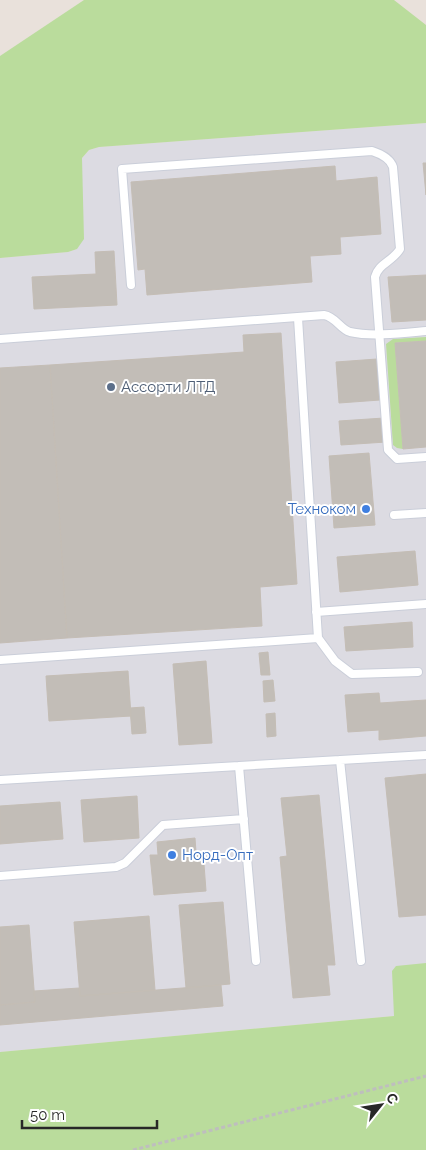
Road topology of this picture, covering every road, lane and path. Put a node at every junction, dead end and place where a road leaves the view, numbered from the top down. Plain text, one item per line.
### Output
1 (131, 285) dead end
2 (298, 318) junction
3 (426, 331) edge
4 (380, 334) junction
5 (0, 339) edge
6 (426, 457) edge
7 (426, 513) edge
8 (394, 515) dead end
9 (426, 604) edge
10 (316, 612) junction
11 (318, 638) junction
12 (0, 660) edge
13 (418, 672) dead end
14 (426, 755) edge
15 (340, 760) junction
16 (239, 766) junction
17 (0, 780) edge
18 (244, 819) junction
19 (0, 876) edge
20 (256, 961) dead end
21 (361, 961) dead end
22 (426, 1076) edge
23 (133, 1150) edge

1 - 4 lane
2 - 4 lane
2 - 5 lane
2 - 10 lane
3 - 4 lane
4 - 6 lane
7 - 8 lane
9 - 10 lane
10 - 11 lane
11 - 12 lane
11 - 13 lane
14 - 15 lane
15 - 16 lane
15 - 21 lane
16 - 17 lane
16 - 18 lane
18 - 19 lane
18 - 20 lane
22 - 23 path

